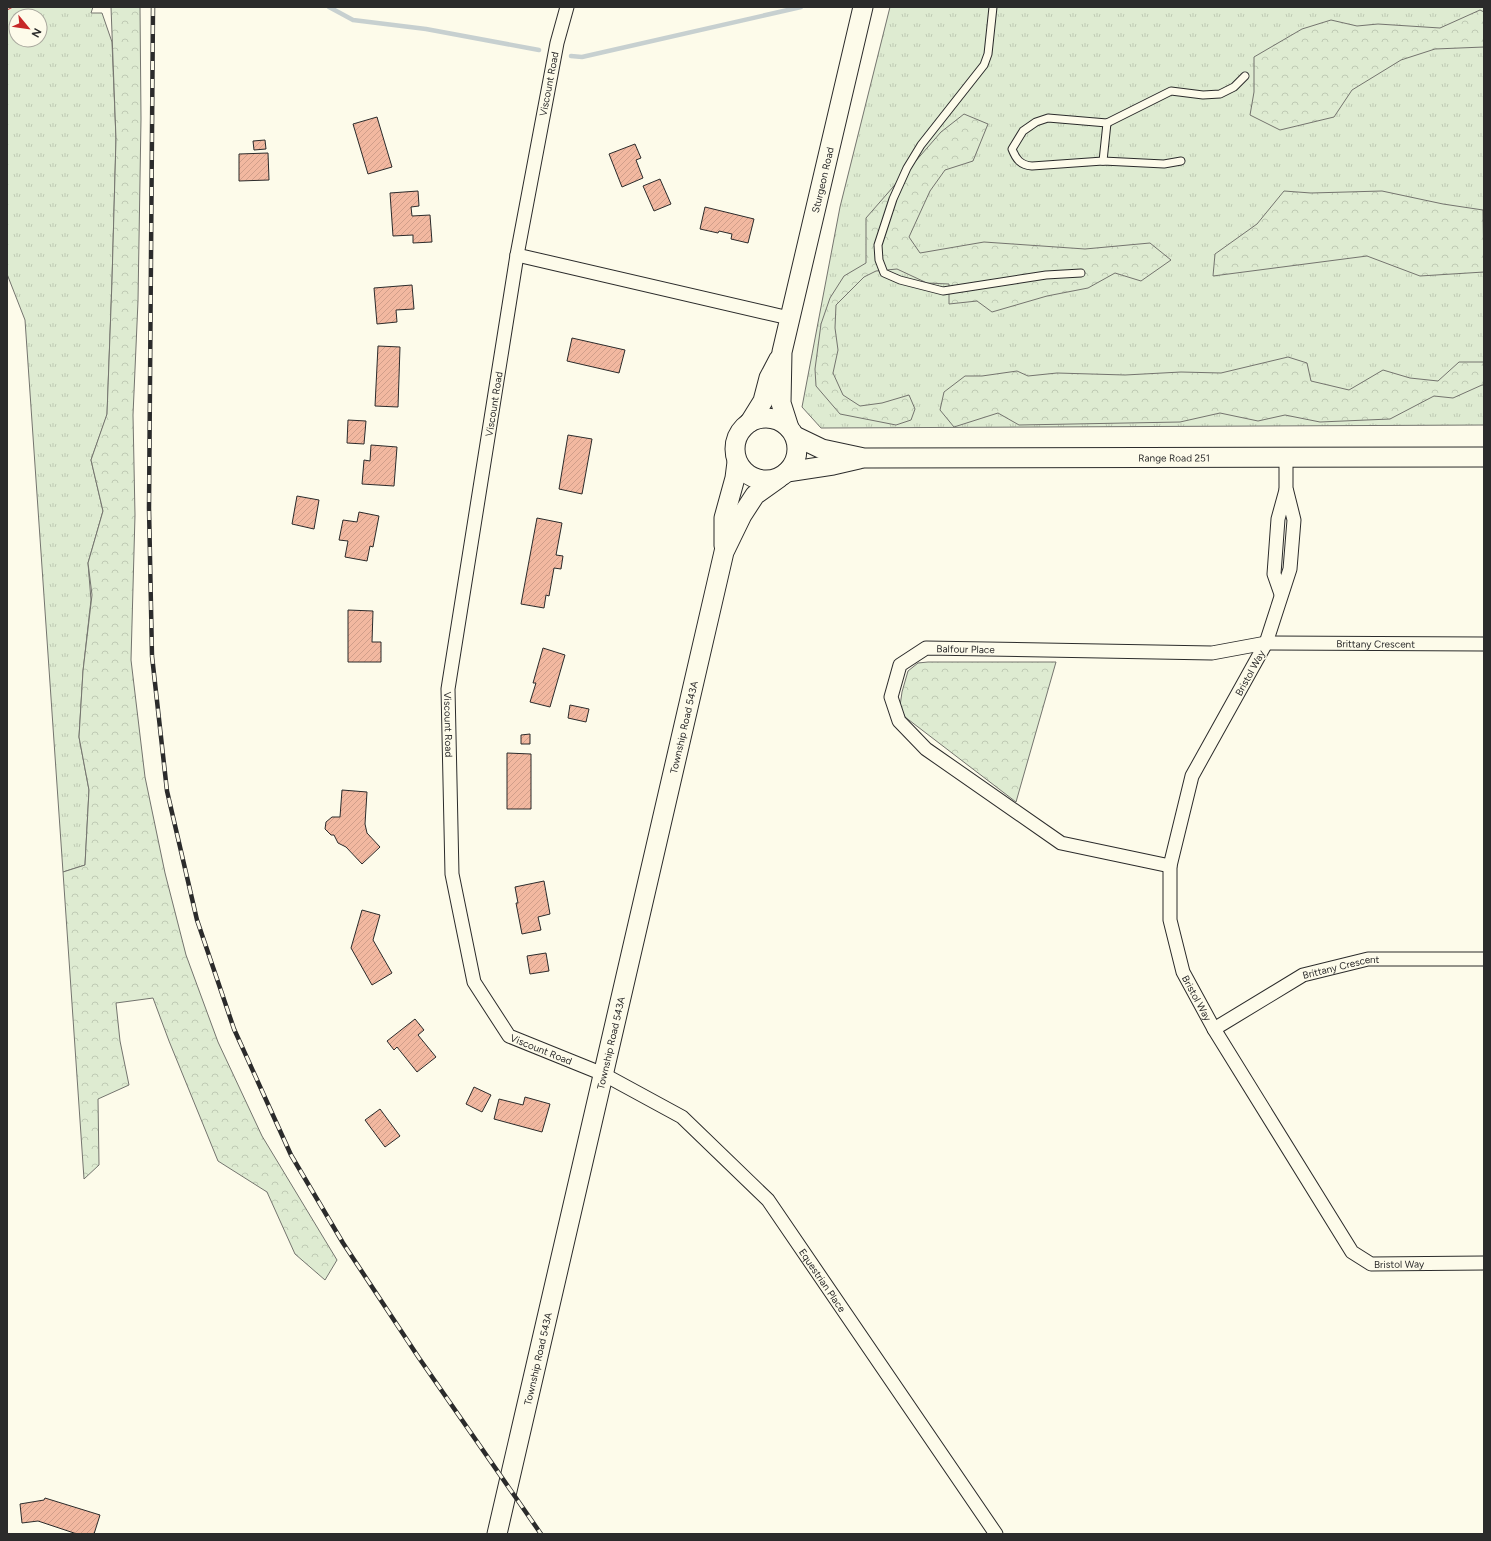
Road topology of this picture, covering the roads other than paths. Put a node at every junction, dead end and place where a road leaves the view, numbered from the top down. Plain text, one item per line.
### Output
1 (567, 7) edge
2 (863, 7) edge
3 (993, 7) edge
4 (1245, 76) dead end
5 (1108, 123) junction
6 (1103, 161) junction
7 (1181, 161) dead end
8 (518, 255) junction
9 (1081, 273) dead end
10 (789, 318) junction
11 (782, 352) junction
12 (750, 422) junction
13 (792, 432) junction
14 (864, 458) junction
15 (1286, 458) junction
16 (1484, 458) edge
17 (737, 462) junction
18 (783, 475) junction
19 (724, 552) junction
20 (1266, 643) junction
21 (1484, 644) edge
22 (1170, 866) junction
23 (1484, 959) edge
24 (1214, 1029) junction
25 (603, 1074) junction
26 (1484, 1263) edge
27 (497, 1534) edge
28 (996, 1534) edge

1 - 8 street, Viscount Road
2 - 10 main road, Sturgeon Road
3 - 9 lane
4 - 5 lane
5 - 6 lane
5 - 6 lane
6 - 7 lane
8 - 10 street
8 - 25 street, Viscount Road
10 - 11 main road, Sturgeon Road
11 - 12 main road, Sturgeon Road
11 - 13 main road, Sturgeon Road
12 - 13 main road
12 - 17 main road
13 - 14 main road, Range Road 251
13 - 18 main road
14 - 15 main road, Range Road 251
14 - 18 main road, Range Road 251
15 - 16 main road, Range Road 251
15 - 20 street, Bristol Way
17 - 18 main road
17 - 19 main road, Township Road 543A
18 - 19 main road, Township Road 543A
19 - 25 main road, Township Road 543A
20 - 21 street, Brittany Crescent
20 - 22 street, Bristol Way
20 - 22 street, Balfour Place
22 - 24 street, Bristol Way
23 - 24 street, Brittany Crescent
24 - 26 street, Bristol Way
25 - 27 main road, Township Road 543A
25 - 28 street, Equestrian Place

